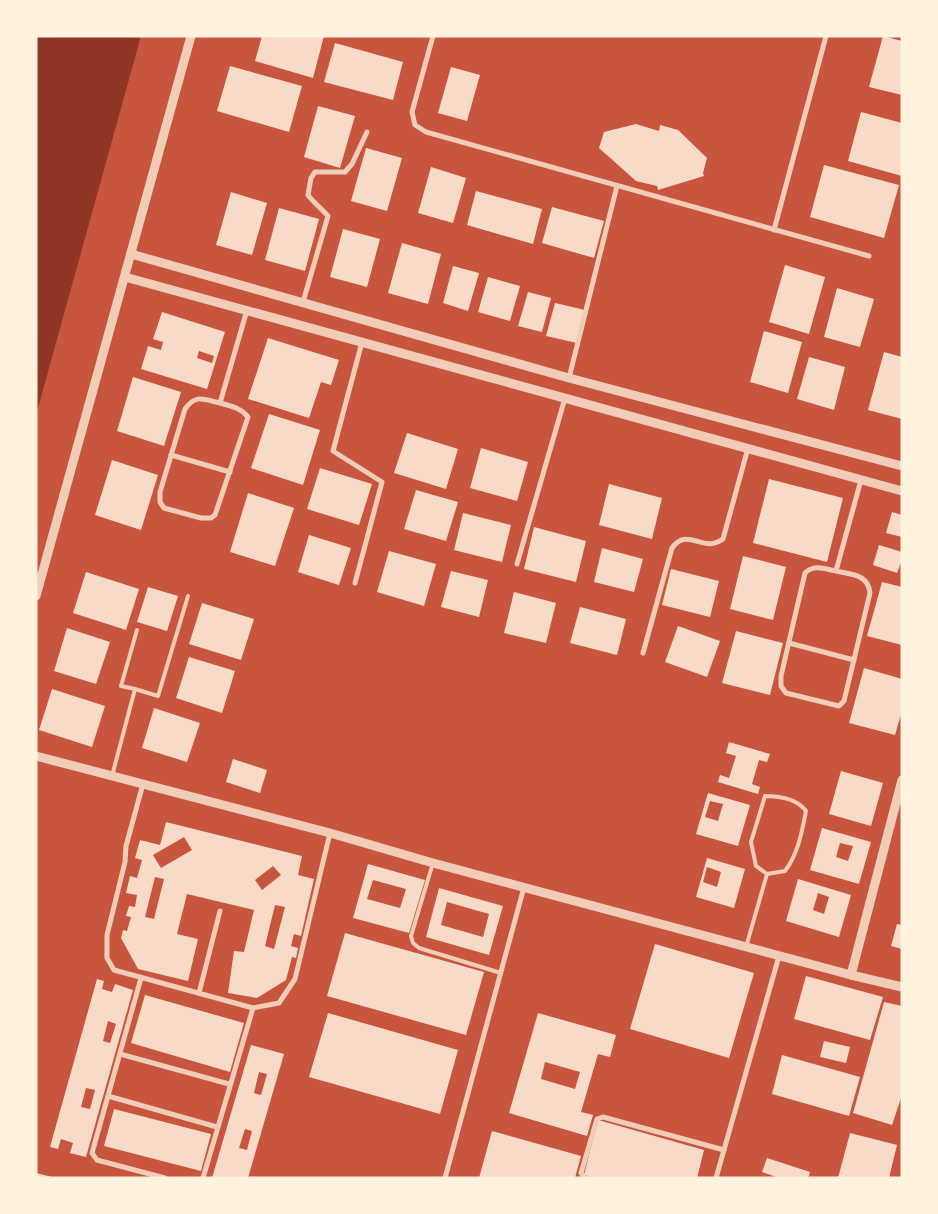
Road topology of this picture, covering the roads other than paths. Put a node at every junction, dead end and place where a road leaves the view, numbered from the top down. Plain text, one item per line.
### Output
1 (191, 36) edge
2 (433, 36) edge
3 (826, 36) edge
4 (367, 132) dead end
5 (618, 186) junction
6 (774, 230) junction
7 (131, 254) junction
8 (869, 256) dead end
9 (125, 277) junction
10 (303, 302) junction
11 (247, 310) junction
12 (362, 342) junction
13 (569, 378) junction
14 (565, 398) junction
15 (220, 403) junction
16 (748, 448) junction
17 (171, 455) junction
18 (902, 466) edge
19 (230, 472) junction
20 (861, 480) junction
21 (902, 491) edge
22 (517, 564) dead end
23 (836, 571) junction
24 (355, 583) dead end
25 (36, 596) edge
26 (188, 596) dead end
27 (137, 630) dead end
28 (788, 643) junction
29 (643, 653) dead end
30 (854, 660) junction
31 (135, 690) junction
32 (36, 756) edge
33 (112, 776) junction
34 (902, 780) edge
35 (143, 784) junction
36 (330, 833) junction
37 (433, 863) junction
38 (767, 874) junction
39 (524, 887) junction
40 (220, 911) dead end
41 (746, 947) junction
42 (779, 956) junction
43 (501, 973) junction
44 (851, 975) junction
45 (141, 978) junction
46 (902, 987) edge
47 (199, 993) junction
48 (253, 1008) junction
49 (120, 1054) junction
50 (229, 1084) junction
51 (108, 1096) junction
52 (217, 1126) junction
53 (724, 1150) junction
54 (165, 1178) edge
55 (203, 1178) edge
56 (445, 1178) edge
57 (586, 1178) edge
58 (716, 1178) edge

1 - 7 street
2 - 5 street
3 - 6 street
4 - 10 street
5 - 6 street
5 - 13 street
6 - 8 street
7 - 9 street
7 - 10 street
9 - 11 street
9 - 25 street
10 - 13 street
11 - 12 street
11 - 15 street
12 - 14 street
12 - 24 street
13 - 18 street
14 - 16 street
14 - 22 street
15 - 17 street
15 - 19 street
16 - 20 street
16 - 29 street
17 - 19 street
17 - 19 street
20 - 21 street
20 - 23 street
23 - 28 street
23 - 30 street
26 - 31 lane
27 - 31 lane
28 - 30 street
28 - 30 street
31 - 33 lane
32 - 33 street
33 - 35 street
34 - 44 street
35 - 36 street
35 - 45 street
36 - 37 street
36 - 48 street
37 - 39 street
37 - 43 lane
38 - 38 lane
38 - 41 lane
39 - 41 street
39 - 43 street
40 - 47 street
41 - 42 street
42 - 44 street
42 - 53 street
43 - 56 street
44 - 46 street
45 - 47 street
45 - 49 street
47 - 48 street
48 - 50 street
49 - 50 street
49 - 51 street
50 - 52 street
51 - 52 street
51 - 54 street
52 - 55 street
53 - 57 street
53 - 58 street

